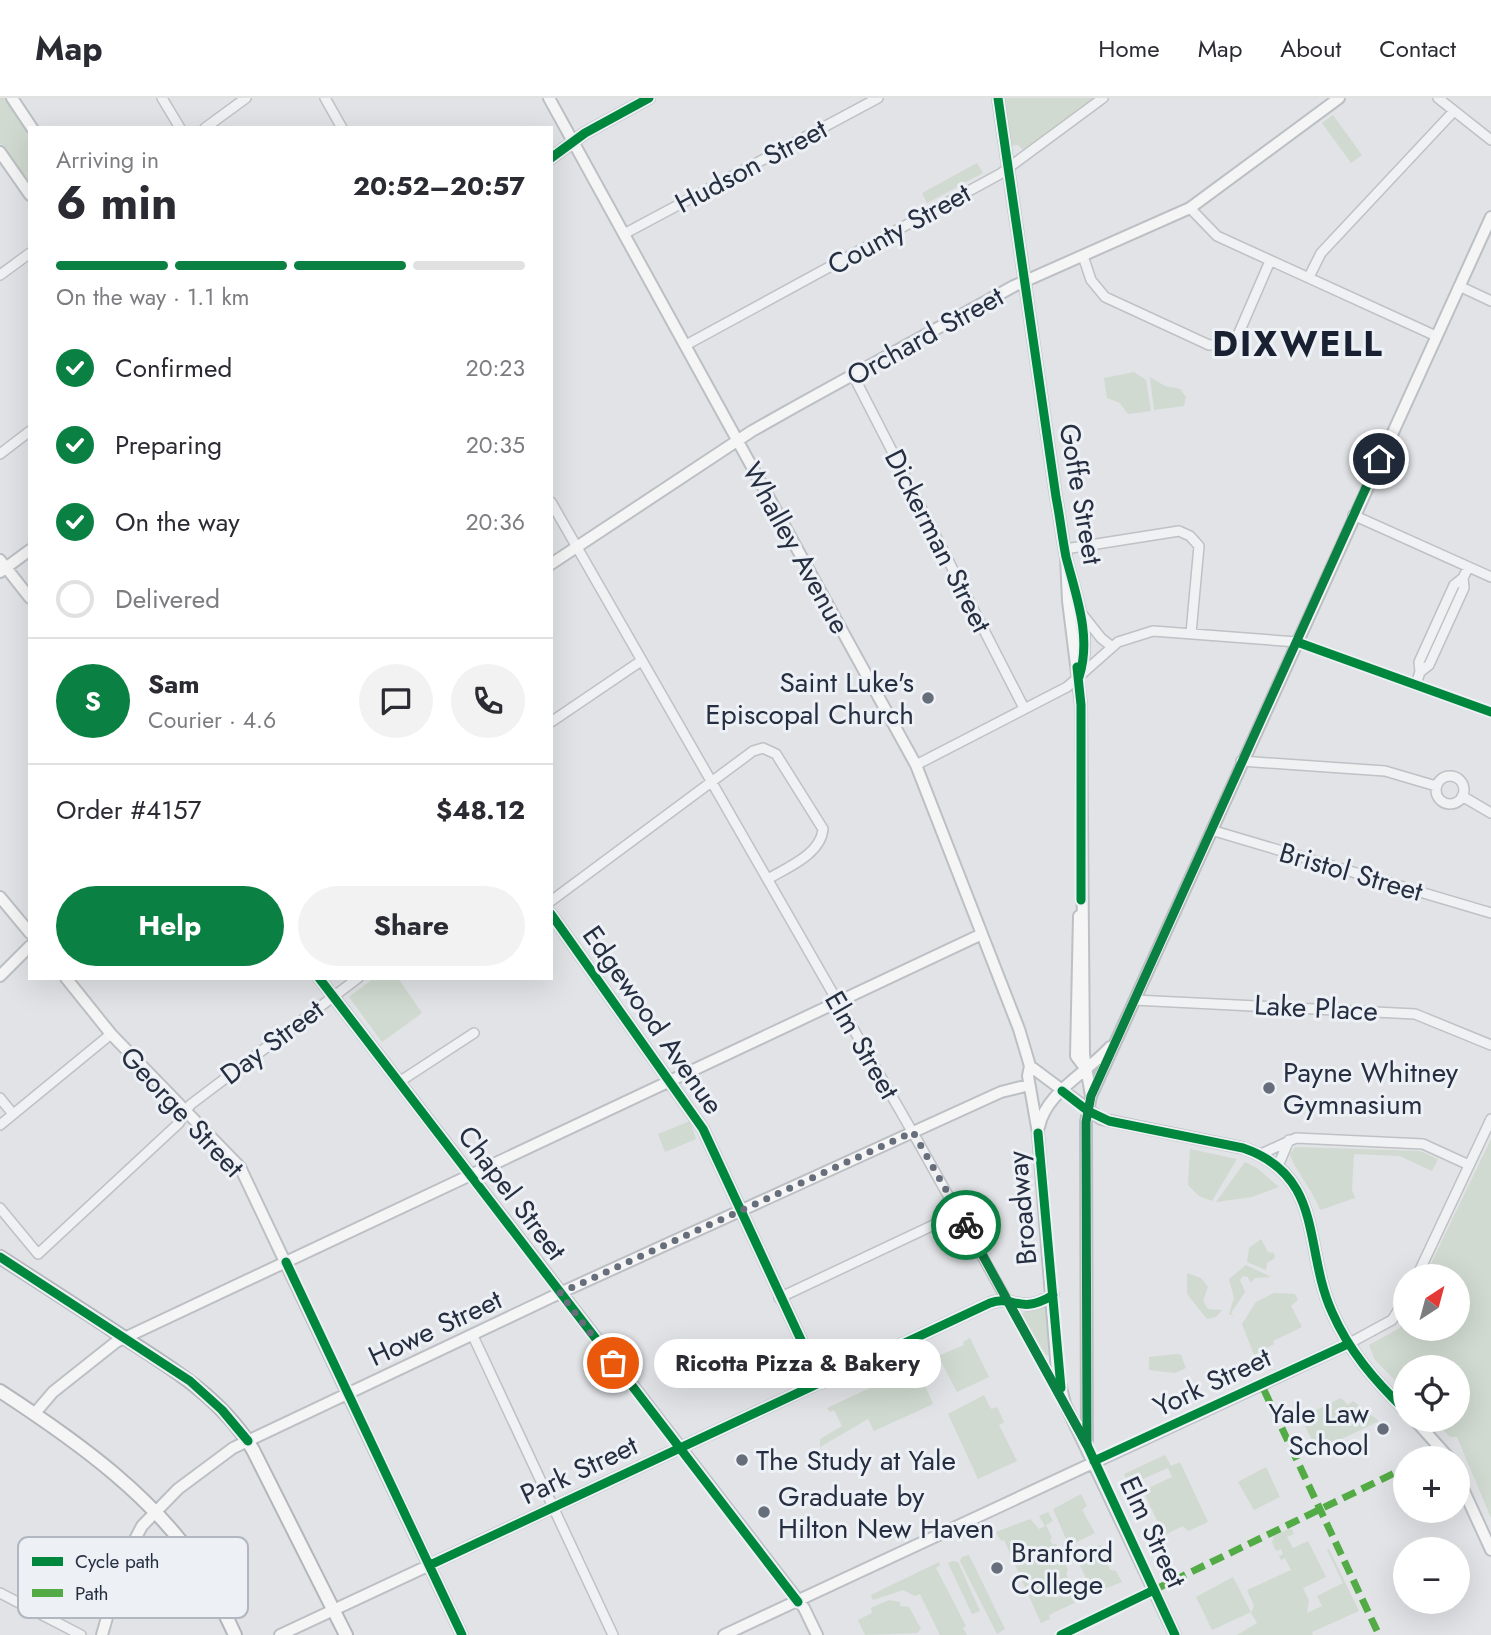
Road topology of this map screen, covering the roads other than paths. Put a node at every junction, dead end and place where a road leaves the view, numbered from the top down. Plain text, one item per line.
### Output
1 (12, 98) edge
2 (162, 98) edge
3 (246, 98) edge
4 (325, 98) edge
5 (550, 98) edge
6 (649, 98) edge
7 (878, 98) edge
8 (999, 98) edge
9 (1103, 98) edge
10 (1339, 98) edge
11 (1438, 98) edge
12 (1454, 111) junction
13 (31, 126) edge
14 (179, 126) edge
15 (208, 126) edge
16 (341, 126) edge
17 (1491, 141) edge
18 (572, 142) junction
19 (0, 152) edge
20 (553, 156) edge
21 (1009, 168) junction
22 (28, 192) edge
23 (1190, 208) junction
24 (1491, 216) edge
25 (624, 234) junction
26 (28, 254) edge
27 (1083, 256) junction
28 (1270, 261) junction
29 (0, 275) edge
30 (1309, 277) junction
31 (1025, 281) junction
32 (1459, 286) junction
33 (1491, 301) edge
34 (1436, 336) junction
35 (686, 345) junction
36 (853, 375) junction
37 (28, 433) edge
38 (738, 442) junction
39 (0, 454) edge
40 (553, 505) edge
41 (1353, 515) junction
42 (578, 547) junction
43 (28, 551) edge
44 (1066, 552) junction
45 (553, 563) edge
46 (2, 566) edge
47 (1468, 568) junction
48 (1491, 578) edge
49 (28, 596) edge
50 (1081, 611) junction
51 (1191, 633) junction
52 (1297, 642) junction
53 (1111, 646) junction
54 (641, 661) junction
55 (1079, 677) junction
56 (1416, 684) junction
57 (1024, 708) junction
58 (1491, 712) edge
59 (553, 721) edge
60 (1241, 761) junction
61 (916, 765) junction
62 (712, 782) junction
63 (1436, 786) junction
64 (1462, 796) junction
65 (1491, 813) edge
66 (1211, 830) junction
67 (768, 879) junction
68 (0, 897) edge
69 (553, 900) edge
70 (1491, 913) edge
71 (553, 917) edge
72 (28, 931) edge
73 (982, 934) junction
74 (28, 948) edge
75 (0, 976) edge
76 (68, 980) edge
77 (321, 980) edge
78 (355, 980) edge
79 (333, 996) junction
80 (1134, 1000) junction
81 (837, 1003) junction
82 (474, 1033) dead end
83 (111, 1034) junction
84 (1114, 1042) junction
85 (1491, 1045) edge
86 (1030, 1066) junction
87 (1087, 1070) junction
88 (400, 1082) junction
89 (669, 1082) junction
90 (1029, 1085) junction
91 (1062, 1091) junction
92 (0, 1098) edge
93 (1091, 1098) junction
94 (1088, 1111) junction
95 (186, 1112) junction
96 (13, 1114) junction
97 (1491, 1119) edge
98 (0, 1125) edge
99 (913, 1132) junction
100 (1038, 1133) junction
101 (1290, 1139) junction
102 (1261, 1154) junction
103 (1469, 1165) junction
104 (1278, 1166) junction
105 (470, 1176) junction
106 (0, 1208) edge
107 (740, 1212) junction
108 (959, 1213) junction
109 (0, 1257) edge
110 (286, 1262) junction
111 (1423, 1264) edge
112 (560, 1293) junction
113 (1053, 1295) junction
114 (779, 1298) junction
115 (1008, 1302) junction
116 (1393, 1318) edge
117 (473, 1336) junction
118 (125, 1338) junction
119 (1348, 1344) junction
120 (821, 1383) junction
121 (1061, 1390) junction
122 (1087, 1391) junction
123 (348, 1394) junction
124 (2, 1396) edge
125 (1393, 1398) edge
126 (1065, 1404) junction
127 (35, 1413) junction
128 (1427, 1432) edge
129 (248, 1441) junction
130 (1087, 1445) junction
131 (1441, 1446) edge
132 (680, 1448) junction
133 (1094, 1461) junction
134 (1470, 1504) edge
135 (552, 1507) junction
136 (153, 1513) junction
137 (136, 1537) edge
138 (173, 1537) edge
139 (1491, 1550) edge
140 (430, 1565) junction
141 (1154, 1590) junction
142 (0, 1593) edge
143 (18, 1602) edge
144 (798, 1602) junction
145 (334, 1609) junction
146 (48, 1618) edge
147 (107, 1618) edge
148 (226, 1618) edge
149 (81, 1635) edge
150 (102, 1635) edge
151 (235, 1635) edge
152 (279, 1635) edge
153 (346, 1635) edge
154 (462, 1635) edge
155 (613, 1635) edge
156 (724, 1635) edge
157 (817, 1635) edge
158 (1061, 1635) edge
159 (1175, 1635) edge

1 - 13 main road
2 - 14 street
3 - 15 street
4 - 16 street
5 - 18 main road, Whalley Avenue
6 - 18 main road
7 - 25 street, Hudson Street
8 - 21 main road, Goffe Street
9 - 21 street, County Street
10 - 23 main road, Orchard Street
11 - 12 street
12 - 17 street
12 - 30 street
18 - 20 main road
18 - 25 main road, Whalley Avenue
19 - 22 main road
21 - 31 main road, Goffe Street
21 - 35 street, County Street
23 - 27 main road, Orchard Street
23 - 28 street
24 - 32 main road
25 - 35 main road, Whalley Avenue
26 - 29 street
27 - 28 street
27 - 31 main road, Orchard Street
28 - 30 street
30 - 34 street
31 - 36 main road, Orchard Street
31 - 44 main road, Goffe Street
32 - 33 street
32 - 34 main road
34 - 41 main road
35 - 38 main road, Whalley Avenue
36 - 38 main road, Orchard Street
36 - 57 street, Dickerman Street
37 - 39 street
38 - 42 main road, Orchard Street
38 - 61 main road, Whalley Avenue
40 - 42 street, Elm Street
41 - 47 street
41 - 52 main road
42 - 45 main road, Orchard Street
42 - 54 street, Elm Street
43 - 46 main road
44 - 50 main road, Goffe Street
44 - 51 street
44 - 55 main road, Goffe Street
46 - 49 main road
47 - 48 street
47 - 56 street
50 - 53 street
50 - 55 main road, Goffe Street
51 - 52 street
51 - 53 street
52 - 56 street
52 - 60 main road
53 - 55 street
54 - 59 street
54 - 62 street, Elm Street
55 - 57 street
55 - 87 main road, Goffe Street
56 - 58 street
57 - 61 street
60 - 63 street
60 - 66 main road
61 - 73 main road, Whalley Avenue
62 - 67 street, Elm Street
62 - 67 street
62 - 69 street
63 - 64 street
63 - 64 street
64 - 65 street
66 - 70 street, Bristol Street
66 - 80 main road
67 - 81 street, Elm Street
68 - 72 main road
71 - 89 main road, Edgewood Avenue
73 - 81 main road
73 - 86 main road, Whalley Avenue
74 - 75 main road
76 - 83 main road, George Street
77 - 79 main road, Chapel Street
78 - 79 street, Day Street
79 - 88 main road, Chapel Street
79 - 95 street, Day Street
80 - 84 main road
80 - 85 street, Lake Place
81 - 89 main road
81 - 99 street, Elm Street
82 - 88 street
83 - 95 main road, George Street
83 - 96 street
84 - 87 main road
84 - 93 main road
86 - 90 main road, Whalley Avenue
86 - 91 main road
87 - 91 main road
87 - 93 main road, Goffe Street
88 - 105 main road, Chapel Street
89 - 105 main road
89 - 107 main road, Edgewood Avenue
90 - 99 main road, Howe Street
90 - 100 main road, Whalley Avenue
91 - 94 main road
91 - 100 main road
92 - 96 street
93 - 94 main road
94 - 102 main road
94 - 122 main road
95 - 106 street, Day Street
95 - 110 main road, George Street
96 - 98 street
97 - 103 street
99 - 107 main road, Howe Street
99 - 108 street, Elm Street
100 - 113 main road, Broadway
101 - 102 street
101 - 103 street
101 - 104 street
102 - 104 main road
103 - 111 street
104 - 119 main road
105 - 110 main road
105 - 112 main road, Chapel Street
107 - 112 main road, Howe Street
107 - 114 main road, Edgewood Avenue
108 - 114 street
108 - 115 street, Elm Street
109 - 118 highway
110 - 118 main road
110 - 123 main road, George Street
112 - 117 main road, Howe Street
112 - 132 main road, Chapel Street
113 - 115 main road, Park Street
113 - 121 main road, Broadway
114 - 120 main road, Edgewood Avenue
115 - 120 main road, Park Street
115 - 126 street, Elm Street
116 - 119 street, York Street
117 - 123 main road, Howe Street
117 - 135 street
118 - 127 main road
118 - 129 highway
119 - 125 main road
119 - 133 main road, York Street
120 - 132 main road, Park Street
121 - 122 main road
121 - 126 main road, Broadway
122 - 130 main road
123 - 129 main road, Howe Street
123 - 140 main road, George Street
124 - 127 highway
126 - 130 main road, Elm Street
127 - 136 highway
128 - 131 main road
129 - 136 main road, Howe Street
129 - 145 highway
130 - 133 main road, Elm Street
132 - 135 main road, Park Street
132 - 144 main road, Chapel Street
133 - 141 main road, Elm Street
133 - 144 main road, York Street
134 - 139 main road
135 - 140 main road, Park Street
135 - 155 street
136 - 137 main road, Howe Street
136 - 138 highway
140 - 145 main road, Park Street
140 - 154 main road, George Street
141 - 158 street
141 - 159 main road, Elm Street
142 - 143 street
144 - 156 main road, York Street
144 - 157 main road, Chapel Street
145 - 152 main road, Park Street
145 - 153 highway
146 - 149 street
147 - 150 main road, Howe Street
148 - 151 highway

